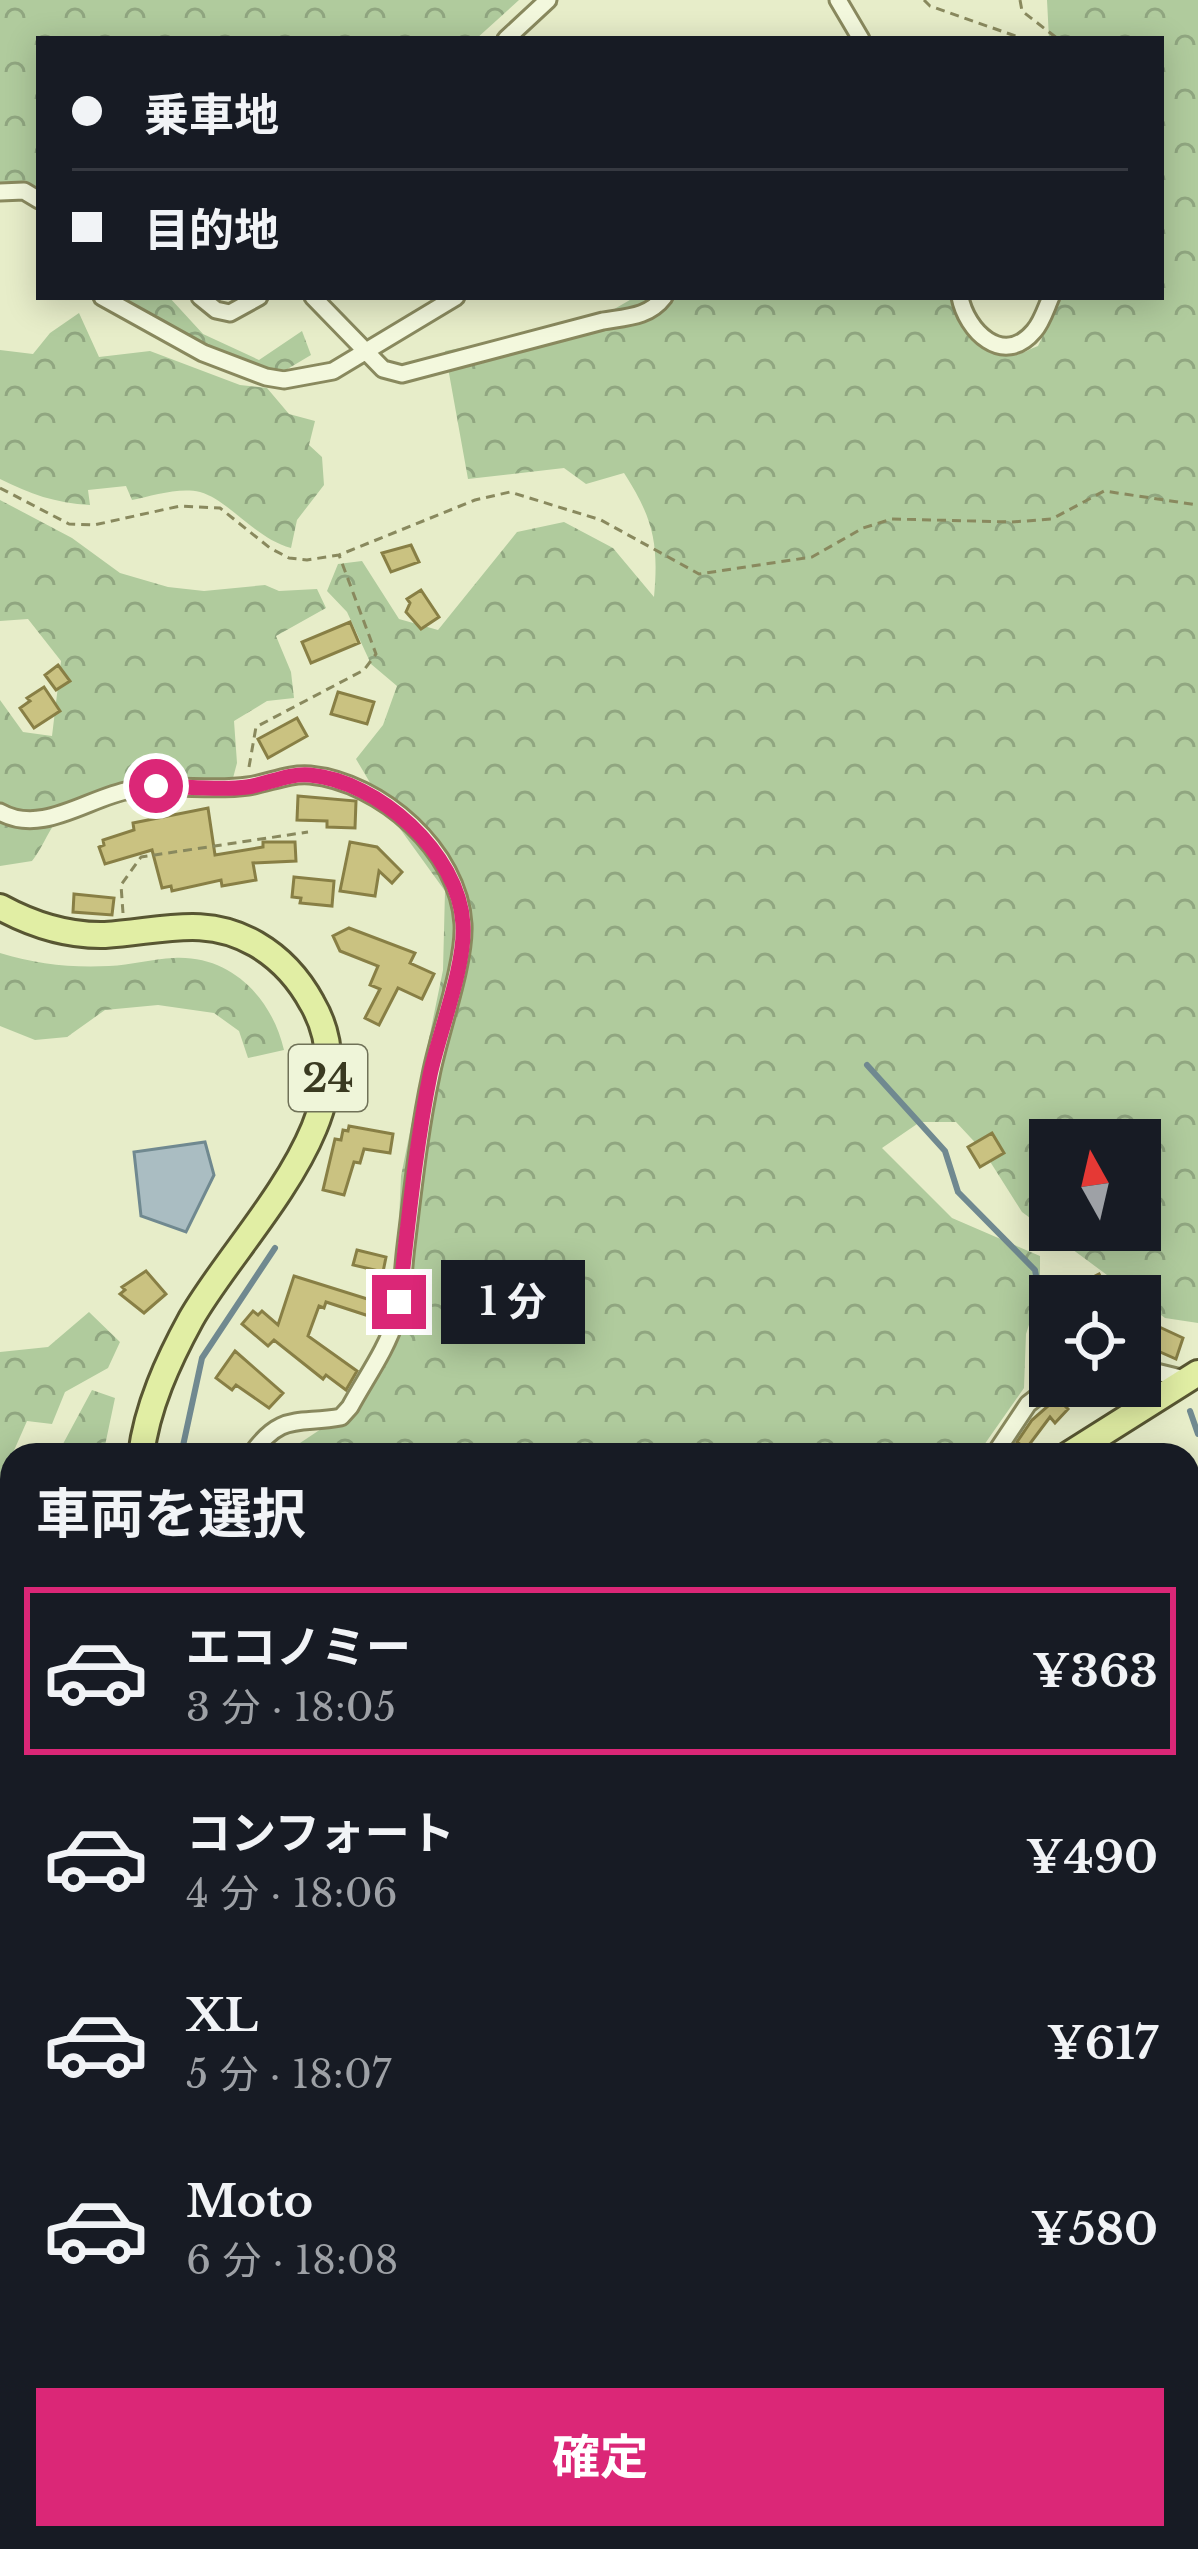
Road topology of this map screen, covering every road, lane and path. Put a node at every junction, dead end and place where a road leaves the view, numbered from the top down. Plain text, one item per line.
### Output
1 (548, 0) edge
2 (838, 0) edge
3 (924, 0) edge
4 (1020, 0) edge
5 (509, 36) edge
6 (859, 36) edge
7 (1016, 36) edge
8 (1054, 36) edge
9 (0, 192) edge
10 (36, 198) edge
11 (107, 300) edge
12 (204, 300) edge
13 (254, 300) edge
14 (316, 300) edge
15 (451, 300) edge
16 (661, 300) edge
17 (961, 300) edge
18 (1050, 300) edge
19 (366, 352) junction
20 (0, 488) edge
21 (1198, 505) edge
22 (339, 555) junction
23 (246, 787) junction
24 (0, 812) edge
25 (308, 832) dead end
26 (0, 907) edge
27 (124, 932) junction
28 (1161, 1372) edge
29 (1194, 1378) edge
30 (1029, 1403) edge
31 (144, 1443) edge
32 (260, 1443) edge
33 (1002, 1443) edge
34 (1088, 1443) edge

1 - 5 street
2 - 6 street
3 - 7 path
4 - 8 path
9 - 10 street
11 - 19 street
12 - 13 street
14 - 19 street
15 - 19 street
16 - 19 street
17 - 18 street
20 - 22 path
21 - 22 path
22 - 23 path
23 - 24 street
23 - 32 street
25 - 27 path
26 - 27 main road, 24
27 - 31 main road, 24
28 - 29 street
29 - 34 main road
30 - 33 street

